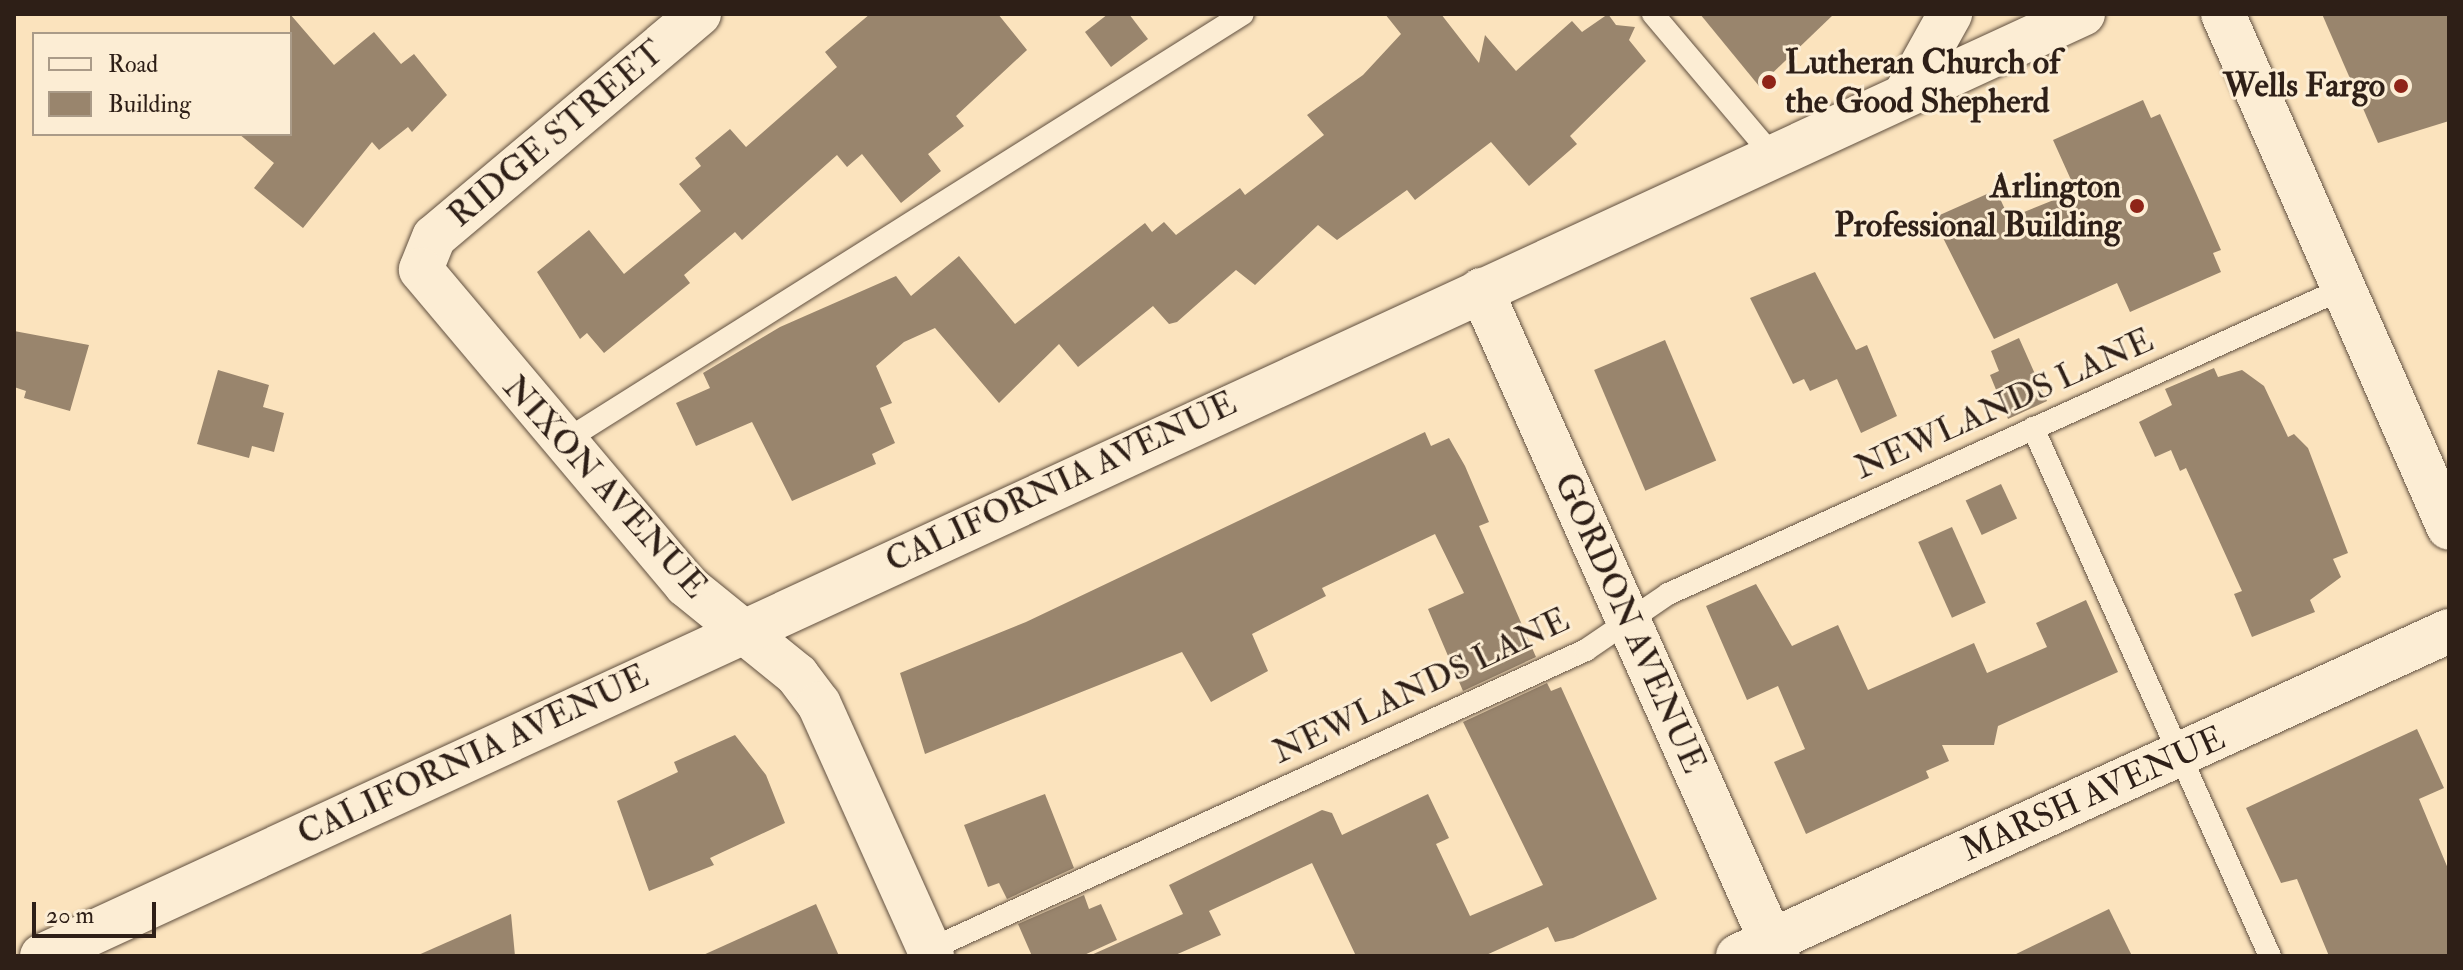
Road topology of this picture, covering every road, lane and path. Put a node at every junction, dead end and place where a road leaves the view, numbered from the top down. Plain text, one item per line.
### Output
1 (699, 14) edge
2 (1243, 14) edge
3 (1653, 14) edge
4 (1950, 14) edge
5 (2083, 14) edge
6 (2223, 14) edge
7 (1905, 95) junction
8 (1772, 155) junction
9 (421, 260) joint
10 (2342, 289) junction
11 (1481, 290) junction
12 (2033, 428) junction
13 (563, 442) junction
14 (2449, 528) edge
15 (1629, 621) junction
16 (746, 630) junction
17 (2449, 631) edge
18 (2180, 754) junction
19 (1762, 951) edge
20 (926, 954) edge
21 (42, 956) edge
22 (2270, 956) edge

1 - 9 main road, RIDGE STREET
2 - 13 lane
3 - 8 lane
4 - 7 main road
5 - 7 main road, CALIFORNIA AVENUE
6 - 10 main road
7 - 8 main road, CALIFORNIA AVENUE
8 - 11 main road, CALIFORNIA AVENUE
9 - 13 main road, NIXON AVENUE
10 - 12 lane, NEWLANDS LANE
10 - 14 main road
11 - 15 main road, GORDON AVENUE
11 - 16 main road, CALIFORNIA AVENUE
12 - 15 lane, NEWLANDS LANE
12 - 18 lane
13 - 16 main road, NIXON AVENUE
15 - 19 main road, GORDON AVENUE
15 - 20 lane, NEWLANDS LANE
16 - 20 main road, NIXON AVENUE
16 - 21 main road, CALIFORNIA AVENUE
17 - 18 main road, MARSH AVENUE
18 - 19 main road, MARSH AVENUE
18 - 22 lane

